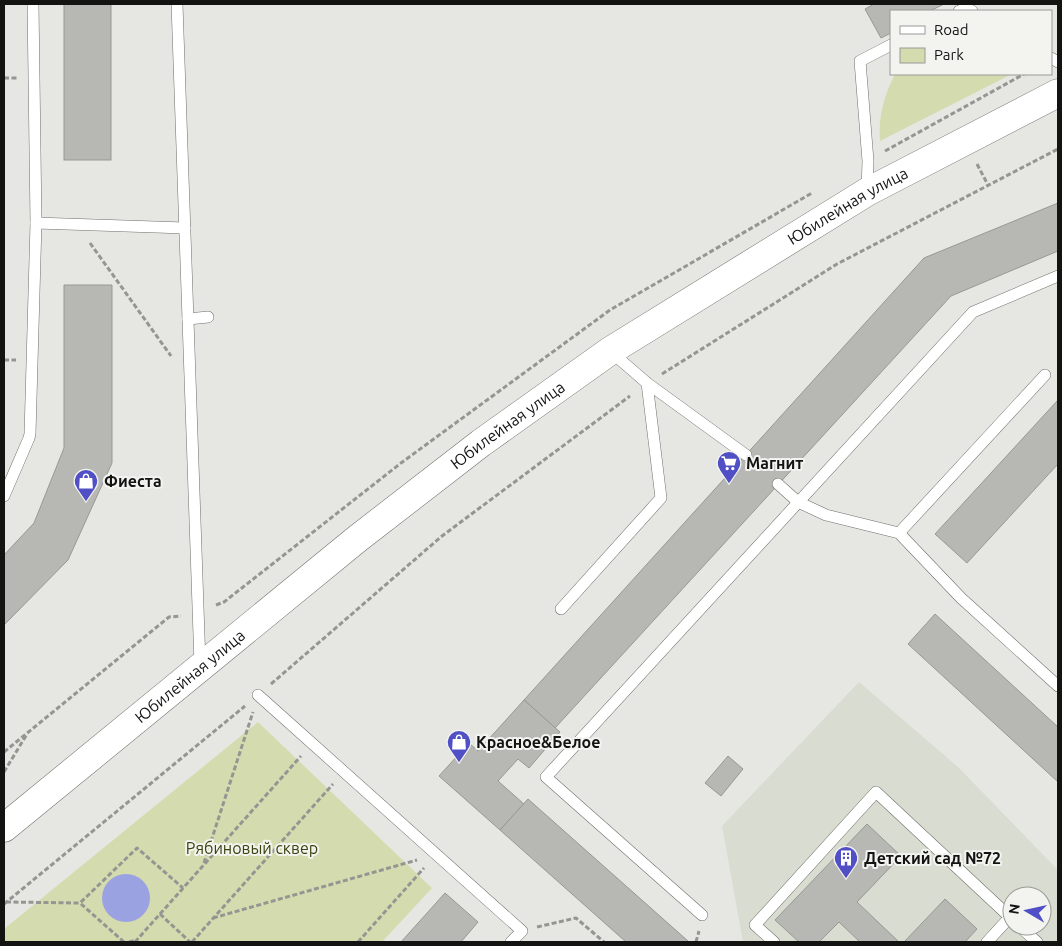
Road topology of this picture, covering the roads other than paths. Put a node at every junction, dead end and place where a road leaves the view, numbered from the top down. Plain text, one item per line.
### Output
1 (33, 4) edge
2 (177, 4) edge
3 (890, 46) edge
4 (1058, 93) edge
5 (867, 192) junction
6 (36, 223) junction
7 (185, 228) junction
8 (1058, 276) edge
9 (208, 317) dead end
10 (188, 319) junction
11 (610, 351) junction
12 (1045, 375) dead end
13 (648, 383) junction
14 (746, 455) dead end
15 (778, 484) dead end
16 (4, 496) edge
17 (798, 502) junction
18 (899, 533) junction
19 (560, 609) dead end
20 (200, 668) junction
21 (1058, 686) edge
22 (258, 695) road end
23 (4, 828) edge
24 (1002, 910) edge
25 (702, 915) dead end
26 (1002, 927) edge
27 (511, 942) edge
28 (774, 942) edge
29 (987, 942) edge

1 - 6 lane
2 - 7 lane
3 - 5 lane
4 - 5 main road, Юбилейная улица
5 - 11 main road, Юбилейная улица
6 - 7 lane
6 - 16 lane
7 - 10 lane
8 - 17 lane
9 - 10 lane
10 - 20 lane
11 - 13 lane
11 - 20 main road, Юбилейная улица
12 - 18 lane
13 - 14 lane
13 - 19 lane
15 - 17 lane
17 - 18 lane
17 - 25 lane
18 - 21 lane
20 - 23 main road, Юбилейная улица
22 - 27 lane
24 - 28 lane
26 - 29 lane

